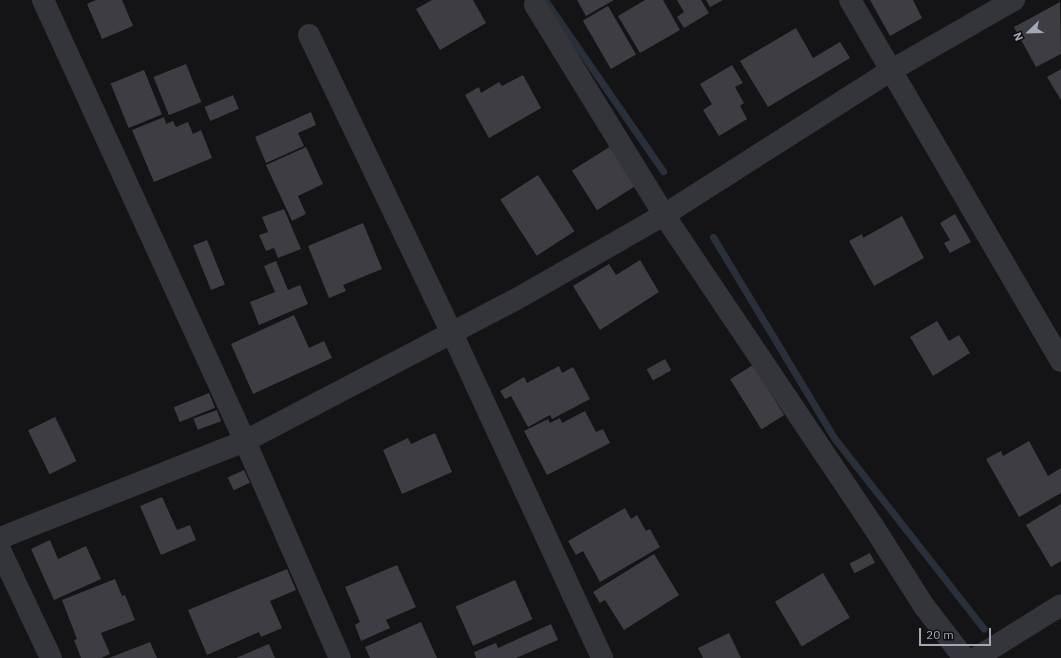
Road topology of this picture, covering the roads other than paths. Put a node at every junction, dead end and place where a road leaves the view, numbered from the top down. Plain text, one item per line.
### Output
1 (43, 0) edge
2 (850, 0) edge
3 (1014, 0) edge
4 (535, 5) dead end
5 (310, 35) dead end
6 (890, 71) junction
7 (664, 215) junction
8 (452, 333) junction
9 (1061, 361) edge
10 (245, 441) junction
11 (0, 538) edge
12 (0, 550) edge
13 (1061, 605) edge
14 (51, 658) edge
15 (340, 658) edge
16 (602, 658) edge
17 (964, 658) edge
18 (976, 658) edge

1 - 10 street
2 - 6 street
3 - 6 street
4 - 7 street
5 - 8 street
6 - 7 street
6 - 9 street
7 - 8 street
7 - 17 street
8 - 10 street
8 - 16 street
10 - 11 street
10 - 15 street
12 - 14 street
13 - 18 street

